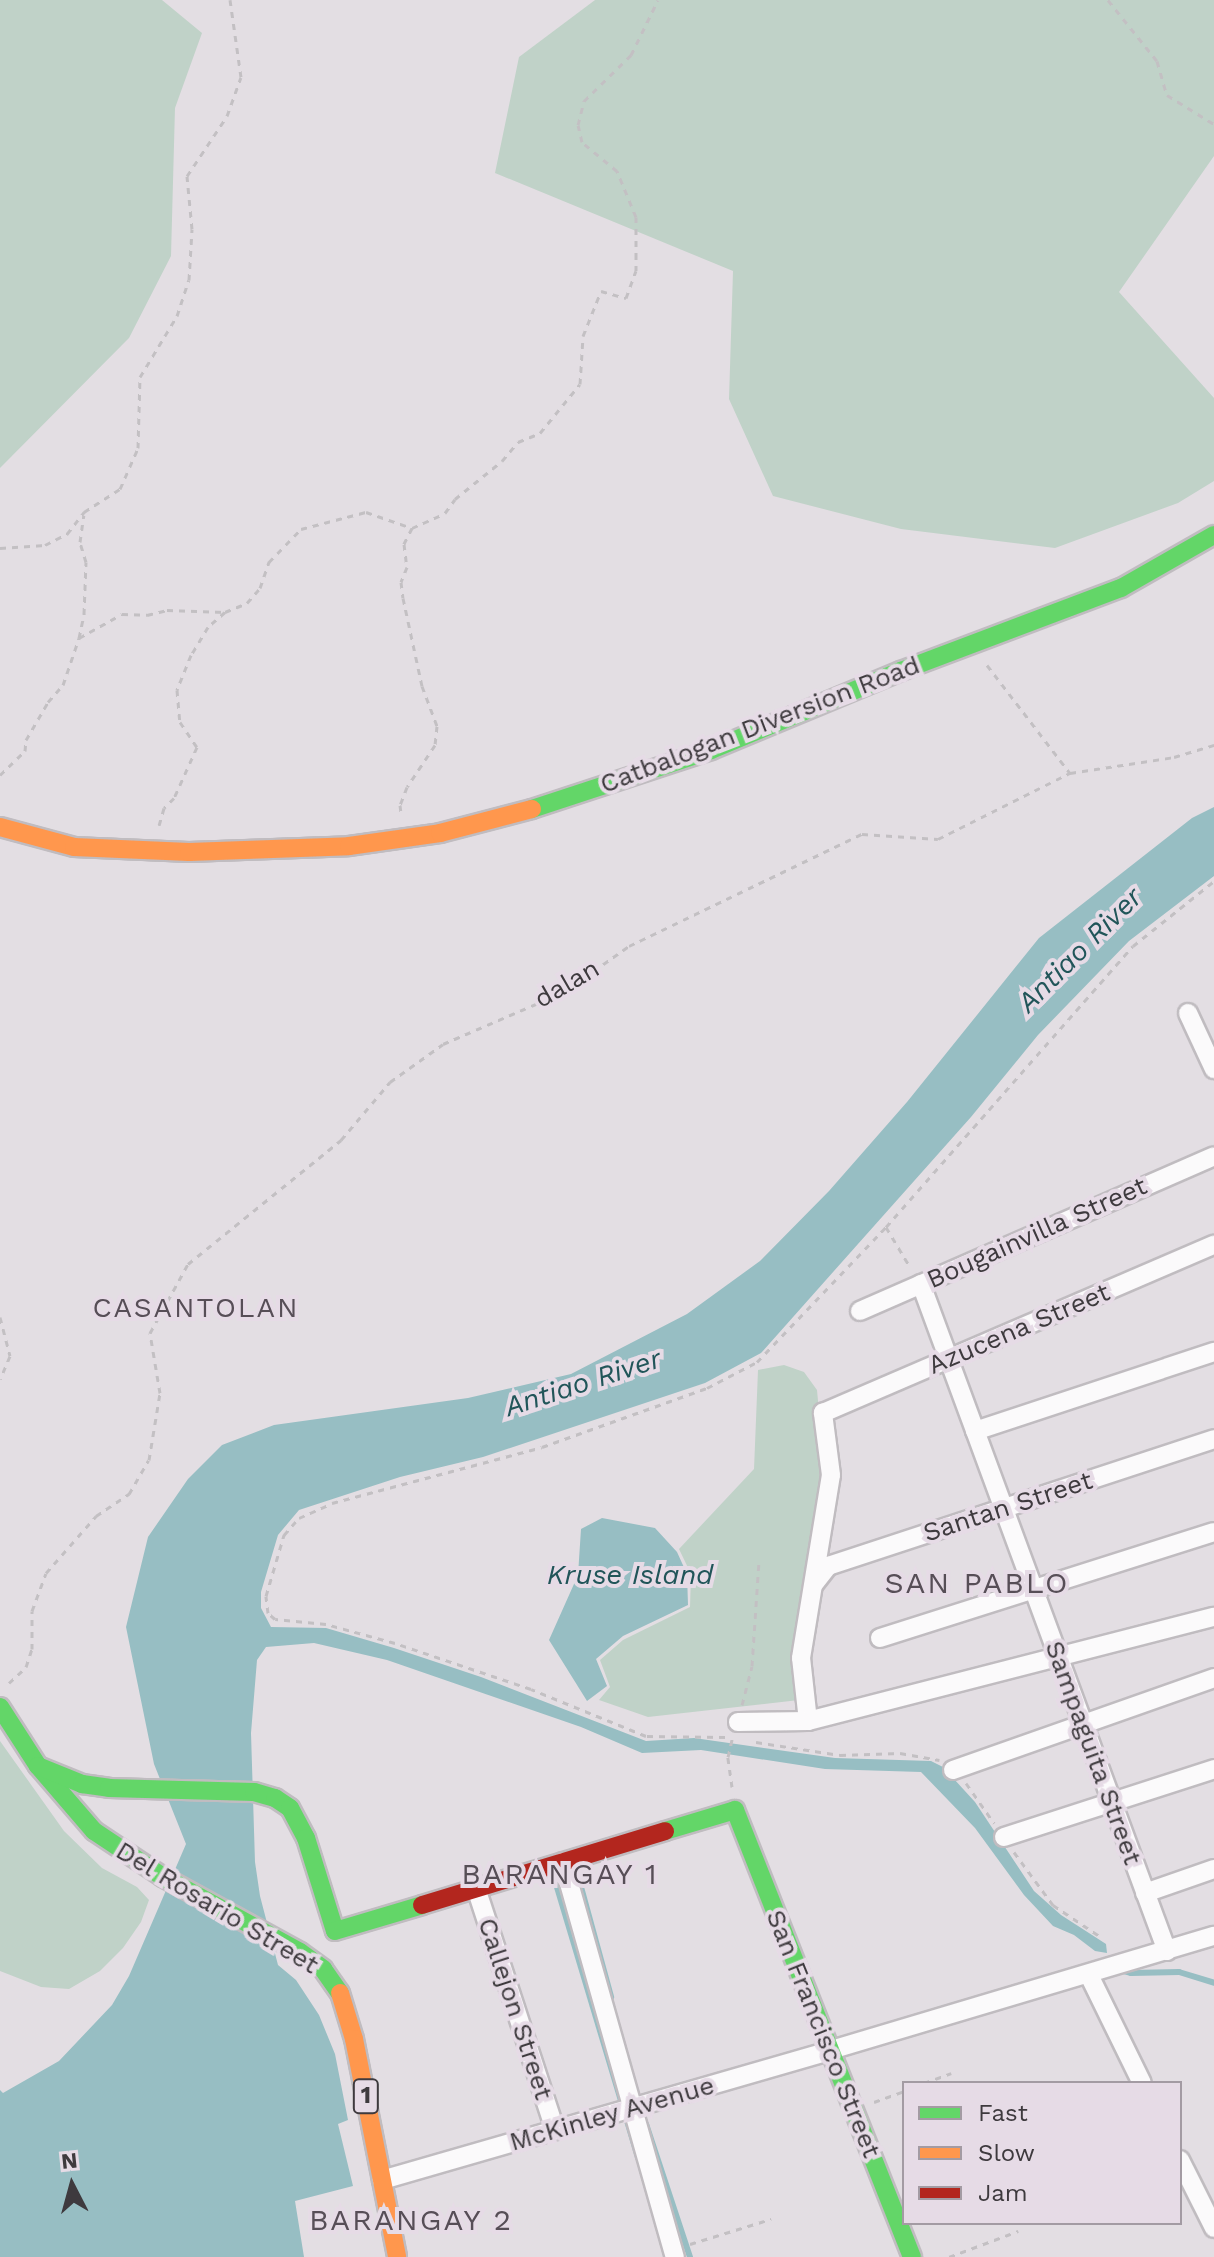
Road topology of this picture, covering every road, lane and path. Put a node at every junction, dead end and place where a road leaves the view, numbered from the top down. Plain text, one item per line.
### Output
1 (230, 0) edge
2 (658, 0) edge
3 (1108, 0) edge
4 (1214, 124) edge
5 (84, 512) junction
6 (412, 528) junction
7 (1214, 535) edge
8 (0, 548) edge
9 (225, 612) junction
10 (79, 638) junction
11 (975, 645) junction
12 (1214, 745) edge
13 (1070, 773) junction
14 (0, 775) edge
15 (159, 826) dead end
16 (0, 827) edge
17 (414, 837) junction
18 (1214, 881) edge
19 (1188, 1013) dead end
20 (1214, 1069) edge
21 (1214, 1156) edge
22 (886, 1227) junction
23 (1214, 1245) edge
24 (921, 1284) junction
25 (860, 1311) dead end
26 (0, 1317) edge
27 (1214, 1352) edge
28 (949, 1360) junction
29 (0, 1379) edge
30 (975, 1431) junction
31 (1214, 1439) edge
32 (1003, 1510) junction
33 (1214, 1532) edge
34 (759, 1561) dead end
35 (811, 1587) junction
36 (1033, 1588) junction
37 (1214, 1617) edge
38 (880, 1638) dead end
39 (1058, 1659) junction
40 (1214, 1678) edge
41 (0, 1691) edge
42 (0, 1707) edge
43 (808, 1721) junction
44 (1085, 1721) junction
45 (738, 1722) joint
46 (731, 1741) dead end
47 (38, 1766) junction
48 (1214, 1769) edge
49 (953, 1770) junction
50 (1112, 1802) junction
51 (735, 1810) junction
52 (1004, 1837) junction
53 (563, 1862) junction
54 (1214, 1869) edge
55 (476, 1888) junction
56 (1145, 1893) junction
57 (1214, 1936) edge
58 (1101, 1937) dead end
59 (1167, 1951) junction
60 (1097, 1973) junction
61 (834, 2049) junction
62 (951, 2073) dead end
63 (929, 2081) edge
64 (1141, 2081) edge
65 (902, 2092) edge
66 (632, 2108) junction
67 (854, 2110) junction
68 (555, 2130) junction
69 (1182, 2164) edge
70 (382, 2180) junction
71 (771, 2219) dead end
72 (1214, 2228) edge
73 (1018, 2231) dead end
74 (674, 2253) edge
75 (397, 2257) edge
76 (912, 2257) edge
77 (949, 2257) edge

1 - 5 path
2 - 6 path
3 - 4 path
5 - 8 path
5 - 10 path
6 - 9 path
6 - 17 path
7 - 11 main road, Catbalogan Diversion Road
9 - 10 path
9 - 15 path
10 - 14 path
11 - 13 path
11 - 17 main road, Catbalogan Diversion Road
12 - 13 path, dalan
13 - 41 path, dalan
16 - 17 main road, Catbalogan Diversion Road
18 - 22 path
19 - 20 street
21 - 24 street, Bougainvilla Street
22 - 24 path
22 - 49 path
23 - 28 street, Azucena Street
24 - 25 street, Bougainvilla Street
24 - 28 street, Sampaguita Street
26 - 29 path
27 - 30 street
28 - 30 street, Sampaguita Street
28 - 35 street, Azucena Street
30 - 32 street, Sampaguita Street
31 - 32 street, Santan Street
32 - 35 street, Santan Street
32 - 36 street, Sampaguita Street
33 - 36 street
34 - 45 path
35 - 43 street
36 - 38 street
36 - 39 street, Sampaguita Street
37 - 39 street
39 - 43 street
39 - 44 street, Sampaguita Street
40 - 44 street
42 - 47 main road, 1
43 - 45 street
44 - 49 street
44 - 50 street, Sampaguita Street
46 - 51 path
47 - 55 main road
47 - 70 main road, Del Rosario Street / 1
48 - 50 street
49 - 52 path
50 - 52 street
50 - 56 street, Sampaguita Street
51 - 53 main road
51 - 61 main road, San Francisco Street
52 - 58 path
53 - 55 main road
53 - 66 street
54 - 56 street
55 - 68 street, Callejon Street
56 - 59 street, Sampaguita Street
57 - 59 street
59 - 60 street
60 - 61 street, McKinley Avenue
60 - 64 street
61 - 66 street, McKinley Avenue
61 - 67 main road, San Francisco Street
62 - 63 path
65 - 67 path
66 - 68 street, McKinley Avenue
66 - 74 street
67 - 76 main road, San Francisco Street
68 - 70 street, McKinley Avenue
69 - 72 street
70 - 75 main road, Del Rosario Street / 1
71 - 74 path
73 - 77 path

